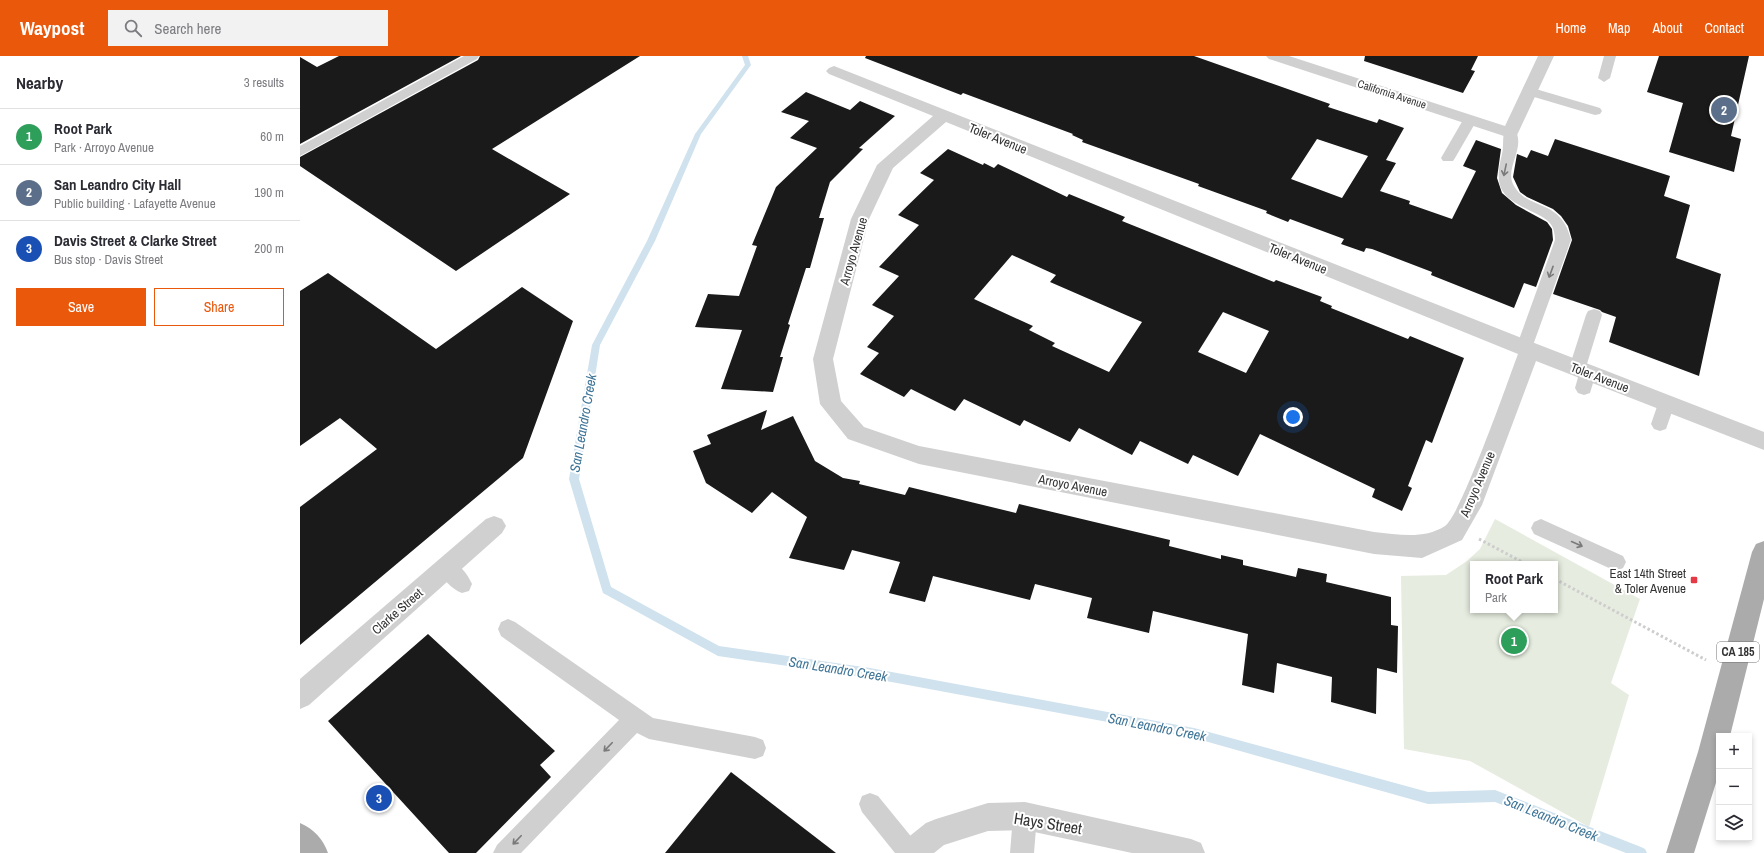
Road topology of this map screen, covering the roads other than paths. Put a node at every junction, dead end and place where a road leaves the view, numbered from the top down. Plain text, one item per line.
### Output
1 (473, 56) edge
2 (1274, 56) edge
3 (1546, 56) edge
4 (1610, 56) edge
5 (834, 71) dead end
6 (1604, 78) dead end
7 (1529, 90) junction
8 (1595, 111) dead end
9 (943, 116) junction
10 (1470, 120) junction
11 (1510, 133) junction
12 (300, 152) edge
13 (1448, 158) dead end
14 (1594, 315) dead end
15 (1527, 349) junction
16 (1583, 376) junction
17 (1666, 403) junction
18 (1660, 424) dead end
19 (1764, 441) edge
20 (494, 526) dead end
21 (1541, 528) dead end
22 (1764, 552) edge
23 (1616, 562) dead end
24 (508, 629) dead end
25 (300, 696) edge
26 (635, 718) junction
27 (755, 748) dead end
28 (870, 804) dead end
29 (1024, 816) junction
30 (300, 838) edge
31 (1154, 848) edge
32 (314, 853) edge
33 (505, 853) edge
34 (911, 853) edge
35 (1022, 853) edge
36 (1191, 853) edge
37 (1680, 853) edge

1 - 12 lane
2 - 10 street, California Avenue
3 - 7 street
4 - 6 lane
5 - 9 street, Toler Avenue
7 - 8 lane
7 - 11 street
9 - 15 street, Toler Avenue
9 - 15 street, Arroyo Avenue
10 - 11 street, California Avenue
10 - 13 lane
11 -> 15 lane
14 - 16 lane
15 - 16 street, Toler Avenue
16 - 17 street, Toler Avenue
17 - 18 lane
17 - 19 street, Toler Avenue
20 - 25 street, Clarke Street
21 -> 23 lane
22 - 37 main road, CA 185
24 - 26 lane
26 - 27 lane
26 -> 33 lane
28 - 34 lane
29 - 31 street, Hays Street
29 - 34 street, Hays Street
29 - 35 lane
30 - 32 main road
31 - 36 street, Hays Street

